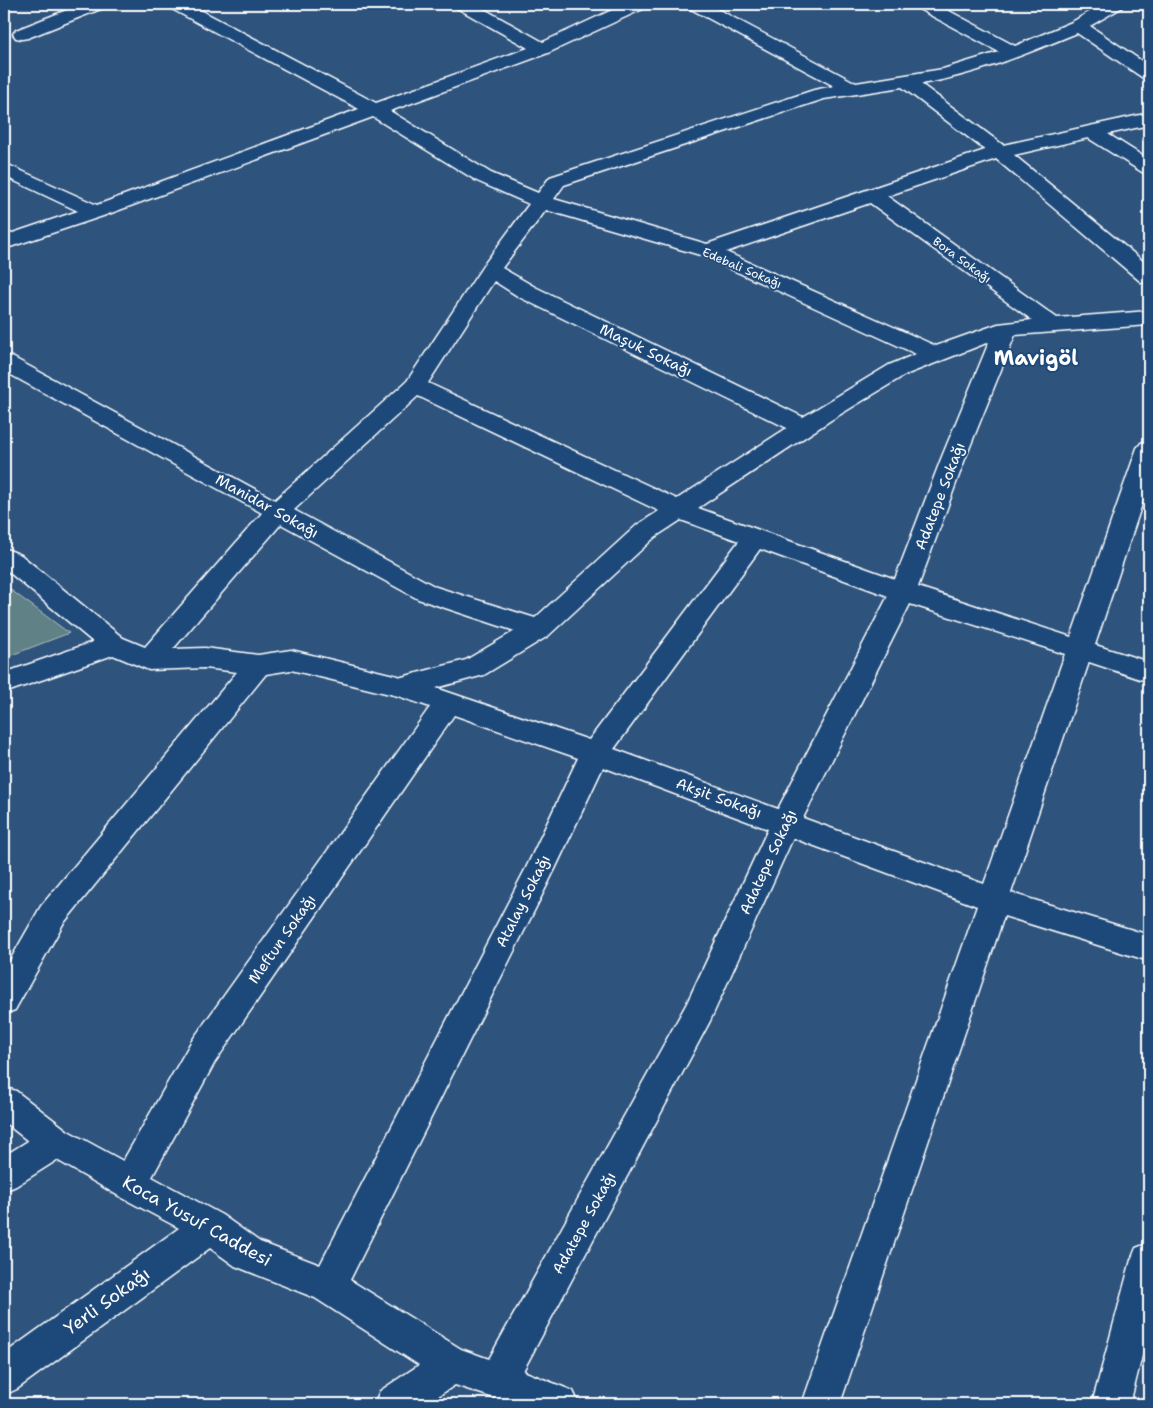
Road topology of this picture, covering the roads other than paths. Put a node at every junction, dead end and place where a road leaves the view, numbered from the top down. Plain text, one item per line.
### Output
1 (97, 4) edge
2 (176, 4) edge
3 (463, 4) edge
4 (640, 4) edge
5 (695, 4) edge
6 (923, 4) edge
7 (1115, 4) edge
8 (1078, 26) junction
9 (22, 34) dead end
10 (542, 49) junction
11 (1014, 53) junction
12 (1149, 74) edge
13 (906, 80) junction
14 (853, 89) junction
15 (375, 110) junction
16 (1149, 119) edge
17 (1090, 131) junction
18 (999, 152) junction
19 (1149, 168) edge
20 (4, 169) edge
21 (872, 194) junction
22 (542, 202) junction
23 (96, 212) junction
24 (4, 243) edge
25 (707, 251) junction
26 (490, 270) junction
27 (1149, 277) edge
28 (1149, 318) edge
29 (1052, 325) junction
30 (1006, 329) junction
31 (935, 354) junction
32 (4, 362) edge
33 (415, 386) junction
34 (804, 428) junction
35 (1149, 448) edge
36 (679, 510) junction
37 (277, 512) junction
38 (754, 538) junction
39 (4, 557) edge
40 (903, 592) junction
41 (539, 629) junction
42 (114, 646) junction
43 (1080, 650) junction
44 (149, 660) junction
45 (258, 665) junction
46 (1149, 672) edge
47 (4, 683) edge
48 (402, 687) junction
49 (448, 702) junction
50 (595, 753) junction
51 (786, 822) junction
52 (994, 900) junction
53 (1149, 948) edge
54 (4, 1000) edge
55 (4, 1102) edge
56 (56, 1142) junction
57 (4, 1175) edge
58 (129, 1184) junction
59 (210, 1227) junction
60 (1149, 1260) edge
61 (328, 1286) junction
62 (452, 1365) junction
63 (4, 1376) edge
64 (498, 1380) junction
65 (393, 1404) edge
66 (560, 1404) edge
67 (821, 1404) edge
68 (1111, 1404) edge

1 - 9 street
2 - 15 street, Edebali Sokağı
3 - 10 street
4 - 10 street
5 - 14 street
6 - 11 street
7 - 8 street
8 - 11 street
8 - 12 street
10 - 15 street
11 - 13 street
13 - 14 street
13 - 18 street
14 - 22 street
15 - 22 street, Edebali Sokağı
15 - 23 street
16 - 17 street
17 - 18 street
17 - 19 street
18 - 21 street
18 - 27 street
20 - 23 street
21 - 25 street
21 - 29 street, Bora Sokağı
22 - 25 street, Edebali Sokağı
22 - 26 street
23 - 24 street
25 - 31 street, Edebali Sokağı
26 - 33 street
26 - 34 street, Maşuk Sokağı
28 - 29 street
29 - 30 street
30 - 31 street
30 - 40 street, Adatepe Sokağı
31 - 34 street
32 - 37 street, Manidar Sokağı
33 - 36 street
33 - 37 street
34 - 36 street
35 - 43 street
36 - 38 street
36 - 41 street
37 - 41 street, Manidar Sokağı
37 - 44 street
38 - 40 street
38 - 50 street, Atalay Sokağı
39 - 42 street
40 - 43 street
40 - 51 street, Adatepe Sokağı
41 - 48 street
42 - 44 street
42 - 47 street
43 - 46 street
43 - 52 street
44 - 45 street, Akşit Sokağı
45 - 48 street, Akşit Sokağı
45 - 54 street
48 - 49 street, Akşit Sokağı
49 - 50 street, Akşit Sokağı
49 - 58 street, Meftun Sokağı
50 - 51 street, Akşit Sokağı
50 - 61 street, Atalay Sokağı
51 - 52 street, Akşit Sokağı
51 - 64 street, Adatepe Sokağı
52 - 53 street, Akşit Sokağı
52 - 67 street
55 - 56 street, Koca Yusuf Caddesi
56 - 57 street
56 - 58 street, Koca Yusuf Caddesi
58 - 59 street, Koca Yusuf Caddesi
59 - 61 street, Koca Yusuf Caddesi
59 - 63 street, Yerli Sokağı
60 - 68 street
61 - 62 street, Koca Yusuf Caddesi
62 - 64 street, Koca Yusuf Caddesi
62 - 65 street
64 - 66 street, Koca Yusuf Caddesi

